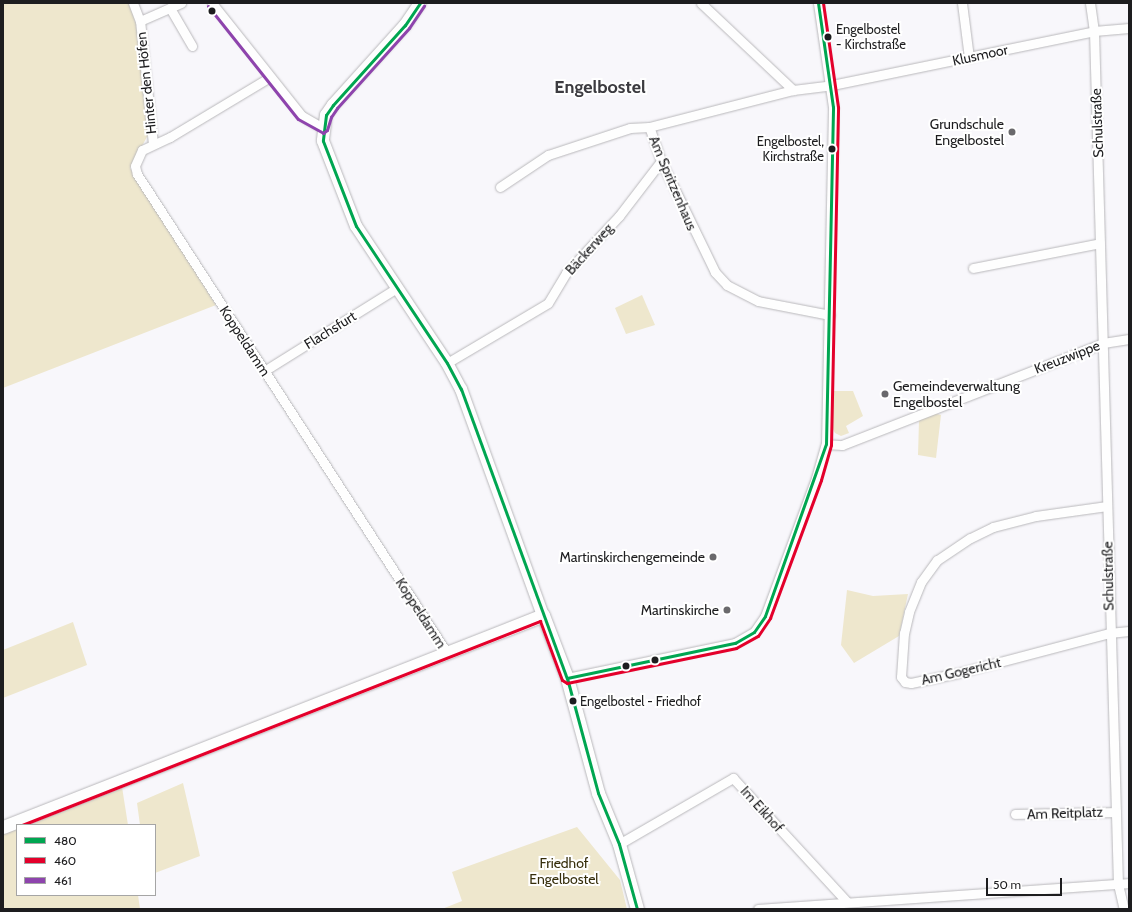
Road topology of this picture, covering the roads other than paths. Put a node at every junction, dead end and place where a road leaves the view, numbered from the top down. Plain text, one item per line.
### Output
1 (133, 3) edge
2 (181, 3) edge
3 (212, 3) edge
4 (420, 3) edge
5 (702, 3) edge
6 (818, 3) edge
7 (962, 3) edge
8 (1090, 3) edge
9 (170, 8) junction
10 (140, 21) junction
11 (1129, 28) edge
12 (1094, 31) junction
13 (192, 46) dead end
14 (969, 58) junction
15 (270, 77) junction
16 (832, 85) junction
17 (793, 90) junction
18 (649, 127) junction
19 (323, 128) junction
20 (153, 144) junction
21 (661, 161) junction
22 (500, 187) dead end
23 (1100, 243) junction
24 (973, 268) dead end
25 (397, 288) junction
26 (830, 315) junction
27 (1129, 339) edge
28 (1103, 343) junction
29 (447, 363) junction
30 (264, 371) junction
31 (826, 444) junction
32 (1107, 506) junction
33 (544, 615) junction
34 (1129, 631) edge
35 (1109, 633) junction
36 (447, 653) junction
37 (567, 678) junction
38 (1116, 812) junction
39 (1015, 814) dead end
40 (3, 827) edge
41 (619, 844) junction
42 (1129, 883) edge
43 (1118, 884) junction
44 (847, 902) junction
45 (637, 909) edge
46 (758, 909) edge
47 (1124, 909) edge

1 - 10 street, Hinter den Höfen
2 - 9 street, Hinter den Höfen
3 - 15 street
4 - 19 street
5 - 17 street
6 - 16 street
7 - 14 street
8 - 12 street, Schulstraße
9 - 10 street, Hinter den Höfen
9 - 13 street
10 - 20 street, Hinter den Höfen
11 - 12 street, Klusmoor
12 - 14 street, Klusmoor
12 - 23 street, Schulstraße
14 - 16 street, Klusmoor
15 - 19 street
15 - 20 street, Koppeldamm
16 - 17 street, Am Spritzenhaus
16 - 26 street
17 - 18 street, Am Spritzenhaus
18 - 21 street, Am Spritzenhaus
18 - 22 street
19 - 25 street
20 - 30 street, Koppeldamm
21 - 26 street, Am Spritzenhaus
21 - 29 street, Bäckerweg
23 - 24 street
23 - 28 street, Schulstraße
25 - 29 street
25 - 30 street, Flachsfurt
26 - 31 street
27 - 28 street, Kreuzwippe
28 - 31 street, Kreuzwippe
28 - 32 street, Schulstraße
29 - 33 street
30 - 36 street, Koppeldamm
31 - 37 street
32 - 35 street, Schulstraße
32 - 35 street, Am Gogericht
33 - 36 main road
33 - 37 main road
34 - 35 street
35 - 38 street, Schulstraße
36 - 40 main road
37 - 41 main road
38 - 39 street, Am Reitplatz
38 - 43 street, Schulstraße
41 - 44 street, Im Eikhof
41 - 45 main road
42 - 43 street
43 - 44 street
43 - 47 street, Schulstraße
44 - 46 street

